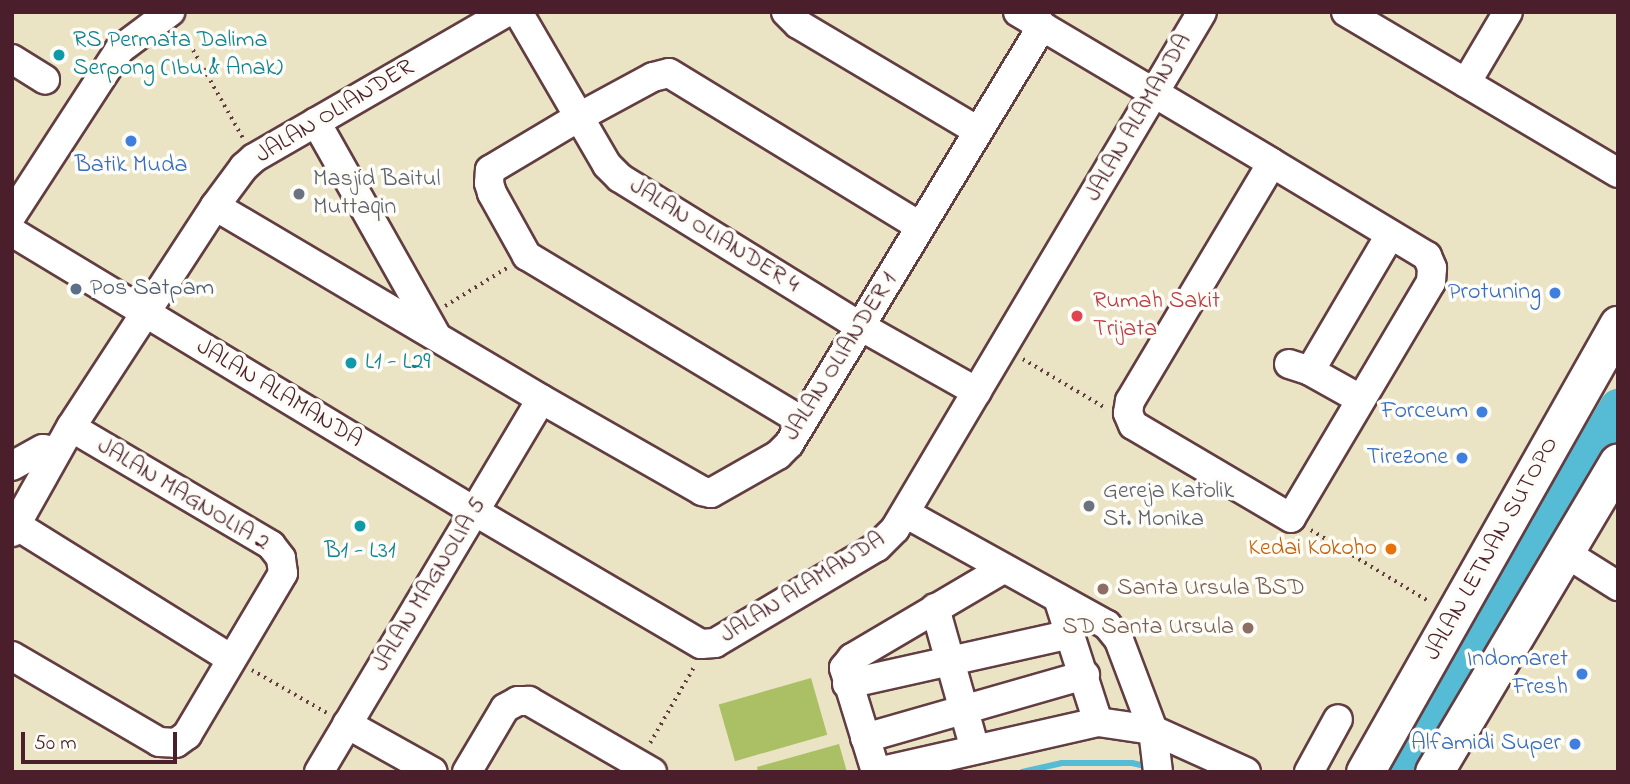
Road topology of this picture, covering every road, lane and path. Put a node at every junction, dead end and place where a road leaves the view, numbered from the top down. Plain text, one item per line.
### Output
1 (506, 12) edge
2 (518, 12) edge
3 (786, 12) edge
4 (1202, 12) edge
5 (1346, 12) edge
6 (1508, 12) edge
7 (175, 18) edge
8 (1030, 19) edge
9 (12, 59) edge
10 (45, 80) dead end
11 (1466, 83) junction
12 (1154, 93) junction
13 (579, 117) junction
14 (316, 122) junction
15 (978, 131) junction
16 (254, 158) junction
17 (1272, 163) junction
18 (1618, 173) edge
19 (215, 205) junction
20 (12, 215) edge
21 (920, 226) junction
22 (12, 232) edge
23 (1391, 235) junction
24 (527, 256) junction
25 (146, 313) junction
26 (430, 325) junction
27 (1618, 325) edge
28 (860, 326) junction
29 (1004, 348) junction
30 (977, 392) junction
31 (541, 399) junction
32 (1360, 399) junction
33 (802, 421) junction
34 (1133, 425) junction
35 (64, 439) junction
36 (1618, 462) edge
37 (12, 466) edge
38 (474, 511) junction
39 (905, 513) junction
40 (1291, 518) junction
41 (14, 529) edge
42 (1564, 552) junction
43 (1003, 569) junction
44 (1618, 586) edge
45 (1058, 598) junction
46 (935, 608) junction
47 (1454, 616) junction
48 (1070, 634) junction
49 (707, 645) junction
50 (12, 656) edge
51 (232, 659) junction
52 (950, 661) junction
53 (1085, 675) junction
54 (847, 684) junction
55 (964, 708) junction
56 (1338, 719) dead end
57 (1098, 722) junction
58 (347, 724) junction
59 (865, 738) junction
60 (975, 748) junction
61 (1156, 752) edge
62 (645, 767) edge
63 (319, 772) edge
64 (433, 772) edge
65 (467, 772) edge
66 (877, 772) edge
67 (1246, 772) edge
68 (1309, 772) edge
69 (1365, 772) edge
70 (1434, 772) edge

1 - 14 street, JALAN OLIANDER
2 - 13 street, JALAN OLIANDER 4
3 - 15 street
4 - 12 street, JALAN ALAMANDA
5 - 11 street
6 - 11 street
7 - 16 path
7 - 20 street
8 - 12 street
8 - 15 street, JALAN OLIANDER 1
9 - 10 street
11 - 18 street
12 - 17 street
12 - 29 street, JALAN ALAMANDA
13 - 21 street
13 - 24 street
13 - 28 street, JALAN OLIANDER 4
14 - 16 street, JALAN OLIANDER
14 - 26 street, JALAN OLIANDER 1
15 - 21 street, JALAN OLIANDER 1
16 - 19 street, JALAN OLIANDER
17 - 23 street
17 - 34 street
19 - 25 street, JALAN OLIANDER
19 - 26 street, JALAN OLIANDER 1
21 - 28 street, JALAN OLIANDER 1
22 - 25 street, JALAN ALAMANDA
23 - 32 street
23 - 32 street
24 - 26 path
24 - 33 street
25 - 35 street, JALAN OLIANDER
25 - 38 street, JALAN ALAMANDA
26 - 31 street, JALAN OLIANDER 1
27 - 47 main road, JALAN LETNAN SUTOPO
28 - 30 street, JALAN OLIANDER 4
28 - 33 street, JALAN OLIANDER 1
29 - 30 street, JALAN ALAMANDA
29 - 34 path
30 - 39 street, JALAN ALAMANDA
31 - 33 street, JALAN OLIANDER 1
31 - 38 street, JALAN MAGNOLIA 5
32 - 40 street
34 - 40 street
35 - 37 street
35 - 41 street, JALAN OLIANDER
35 - 51 street, JALAN MAGNOLIA 2
36 - 42 main road
38 - 49 street, JALAN ALAMANDA
38 - 58 street, JALAN MAGNOLIA 5
39 - 43 street
39 - 49 street, JALAN ALAMANDA
40 - 47 path
41 - 51 street
42 - 44 street
42 - 70 main road
43 - 45 street
43 - 46 street
45 - 48 street
45 - 61 street
46 - 52 street
46 - 54 street
47 - 69 main road, JALAN LETNAN SUTOPO
48 - 52 street
48 - 53 street
49 - 62 path
50 - 51 street
51 - 58 path
52 - 54 street
52 - 55 street
53 - 55 street
53 - 57 street
54 - 59 street
55 - 59 street
55 - 60 street
56 - 68 street
57 - 60 street
57 - 61 street
58 - 63 street, JALAN MAGNOLIA 5
58 - 64 street
59 - 66 street
60 - 66 street
61 - 67 street
62 - 65 street

